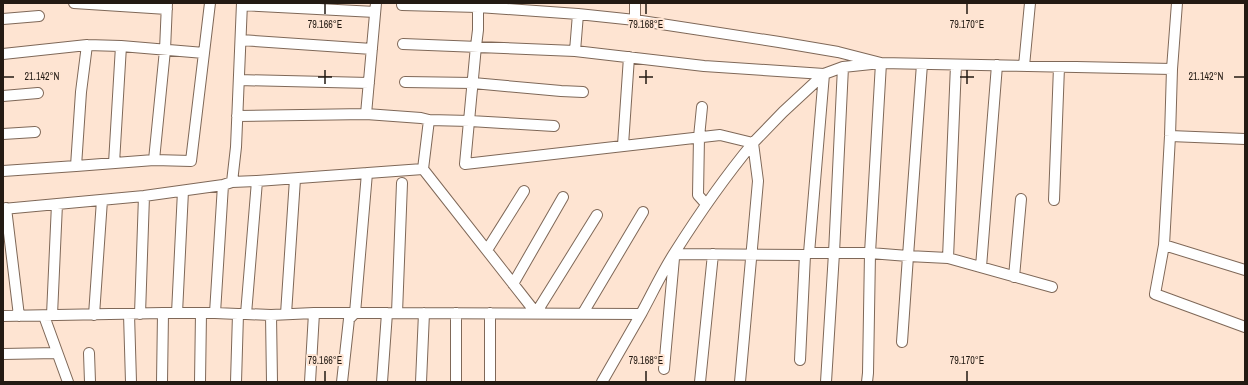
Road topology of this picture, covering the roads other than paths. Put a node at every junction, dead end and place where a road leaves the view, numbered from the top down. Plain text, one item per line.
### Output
1 (74, 3) edge
2 (210, 3) edge
3 (635, 3) edge
4 (1030, 3) edge
5 (1177, 3) edge
6 (242, 4) edge
7 (402, 5) dead end
8 (478, 5) edge
9 (167, 6) edge
10 (376, 7) edge
11 (578, 14) junction
12 (39, 16) dead end
13 (3, 19) edge
14 (635, 20) junction
15 (240, 40) junction
16 (403, 44) dead end
17 (87, 45) junction
18 (121, 46) junction
19 (476, 46) junction
20 (372, 49) junction
21 (164, 50) junction
22 (575, 51) junction
23 (3, 54) edge
24 (204, 54) junction
25 (629, 57) junction
26 (881, 63) junction
27 (922, 64) junction
28 (956, 65) junction
29 (997, 65) junction
30 (1024, 66) junction
31 (843, 67) junction
32 (1059, 67) junction
33 (1172, 69) junction
34 (824, 74) junction
35 (239, 80) junction
36 (405, 82) dead end
37 (473, 82) junction
38 (369, 83) junction
39 (583, 92) dead end
40 (38, 93) dead end
41 (3, 96) edge
42 (702, 107) dead end
43 (366, 114) junction
44 (237, 116) junction
45 (429, 120) junction
46 (470, 121) junction
47 (554, 126) dead end
48 (35, 132) dead end
49 (3, 134) edge
50 (1170, 136) junction
51 (699, 137) junction
52 (1245, 139) edge
53 (753, 143) junction
54 (623, 145) junction
55 (154, 160) junction
56 (114, 163) junction
57 (76, 166) junction
58 (423, 169) junction
59 (3, 171) edge
60 (367, 173) junction
61 (295, 179) junction
62 (257, 181) junction
63 (402, 183) dead end
64 (228, 184) junction
65 (183, 191) junction
66 (524, 191) dead end
67 (144, 196) junction
68 (563, 197) dead end
69 (1021, 199) dead end
70 (102, 200) junction
71 (1054, 200) dead end
72 (57, 204) junction
73 (706, 204) junction
74 (5, 208) edge
75 (643, 212) dead end
76 (597, 215) dead end
77 (1164, 245) junction
78 (487, 250) junction
79 (834, 253) junction
80 (870, 253) junction
81 (674, 254) junction
82 (713, 254) junction
83 (752, 254) junction
84 (807, 254) junction
85 (908, 256) junction
86 (948, 258) junction
87 (981, 267) junction
88 (1245, 270) edge
89 (1014, 277) junction
90 (513, 284) junction
91 (1052, 287) dead end
92 (163, 313) junction
93 (176, 313) junction
94 (201, 313) junction
95 (215, 313) junction
96 (314, 313) junction
97 (356, 313) junction
98 (392, 313) junction
99 (424, 313) junction
100 (456, 313) junction
101 (490, 313) junction
102 (536, 313) junction
103 (582, 313) junction
104 (129, 314) junction
105 (140, 314) junction
106 (242, 314) junction
107 (286, 314) junction
108 (641, 314) junction
109 (94, 315) junction
110 (270, 315) junction
111 (3, 316) edge
112 (19, 316) junction
113 (48, 316) junction
114 (1245, 327) edge
115 (902, 342) dead end
116 (57, 353) junction
117 (90, 353) dead end
118 (3, 354) edge
119 (800, 360) dead end
120 (664, 369) dead end
121 (68, 382) edge
122 (90, 382) edge
123 (131, 382) edge
124 (162, 382) edge
125 (200, 382) edge
126 (236, 382) edge
127 (272, 382) edge
128 (310, 382) edge
129 (342, 382) edge
130 (382, 382) edge
131 (421, 382) edge
132 (456, 382) edge
133 (490, 382) edge
134 (602, 382) edge
135 (700, 382) edge
136 (740, 382) edge
137 (826, 382) edge
138 (867, 382) edge

1 - 9 street
2 - 24 street
3 - 14 street
4 - 30 street
5 - 33 street
6 - 10 street
6 - 15 street
7 - 8 street
8 - 11 street
8 - 19 street
9 - 21 street
10 - 20 street
11 - 14 street
11 - 22 street
12 - 13 street
14 - 26 street
15 - 20 street
15 - 35 street
16 - 19 street
17 - 18 street
17 - 23 street
17 - 57 street
18 - 21 street
18 - 56 street
19 - 22 street
19 - 37 street
20 - 38 street
21 - 24 street
21 - 55 street
22 - 25 street
24 - 55 street
25 - 34 street
25 - 54 street
26 - 27 street
26 - 31 street
26 - 80 street
27 - 28 street
27 - 85 street
28 - 29 street
28 - 86 street
29 - 30 street
29 - 87 street
30 - 32 street
31 - 34 street
31 - 79 street
32 - 33 street
32 - 71 street
33 - 50 street
34 - 53 street
34 - 84 street
35 - 38 street
35 - 44 street
36 - 37 street
37 - 39 street
37 - 46 street
38 - 43 street
40 - 41 street
42 - 51 street
43 - 44 street
43 - 45 street
44 - 64 street
45 - 46 street
45 - 58 street
46 - 47 street
46 - 54 street
48 - 49 street
50 - 52 street
50 - 77 street
51 - 53 street
51 - 54 street
51 - 73 street
53 - 73 street
53 - 83 street
55 - 56 street
56 - 57 street
57 - 59 street
58 - 60 street
58 - 78 street
60 - 61 street
60 - 97 street
61 - 62 street
61 - 107 street
62 - 64 street
62 - 106 street
63 - 98 street
64 - 65 street
64 - 95 street
65 - 67 street
65 - 93 street
66 - 78 street
67 - 70 street
67 - 105 street
68 - 90 street
69 - 89 street
70 - 72 street
70 - 109 street
72 - 74 street
72 - 113 street
73 - 81 street
74 - 112 street
75 - 103 street
76 - 102 street
77 - 88 street
77 - 114 street
78 - 90 street
79 - 80 street
79 - 84 street
79 - 137 street
80 - 85 street
80 - 138 street
81 - 82 street
81 - 108 street
81 - 120 street
82 - 83 street
82 - 135 street
83 - 84 street
83 - 136 street
84 - 119 street
85 - 86 street
85 - 115 street
86 - 87 street
87 - 89 street
89 - 91 street
90 - 102 street
92 - 93 street
92 - 105 street
92 - 124 street
93 - 94 street
94 - 95 street
94 - 125 street
95 - 106 street
96 - 97 street
96 - 107 street
96 - 128 street
97 - 98 street
97 - 129 street
98 - 99 street
98 - 130 street
99 - 100 street
99 - 131 street
100 - 101 street
100 - 132 street
101 - 102 street
101 - 133 street
102 - 103 street
103 - 108 street
104 - 105 street
104 - 109 street
104 - 123 street
106 - 110 street
106 - 126 street
107 - 110 street
108 - 134 street
109 - 113 street
110 - 127 street
111 - 112 street
112 - 113 street
113 - 116 street
116 - 118 street
116 - 121 street
117 - 122 street

